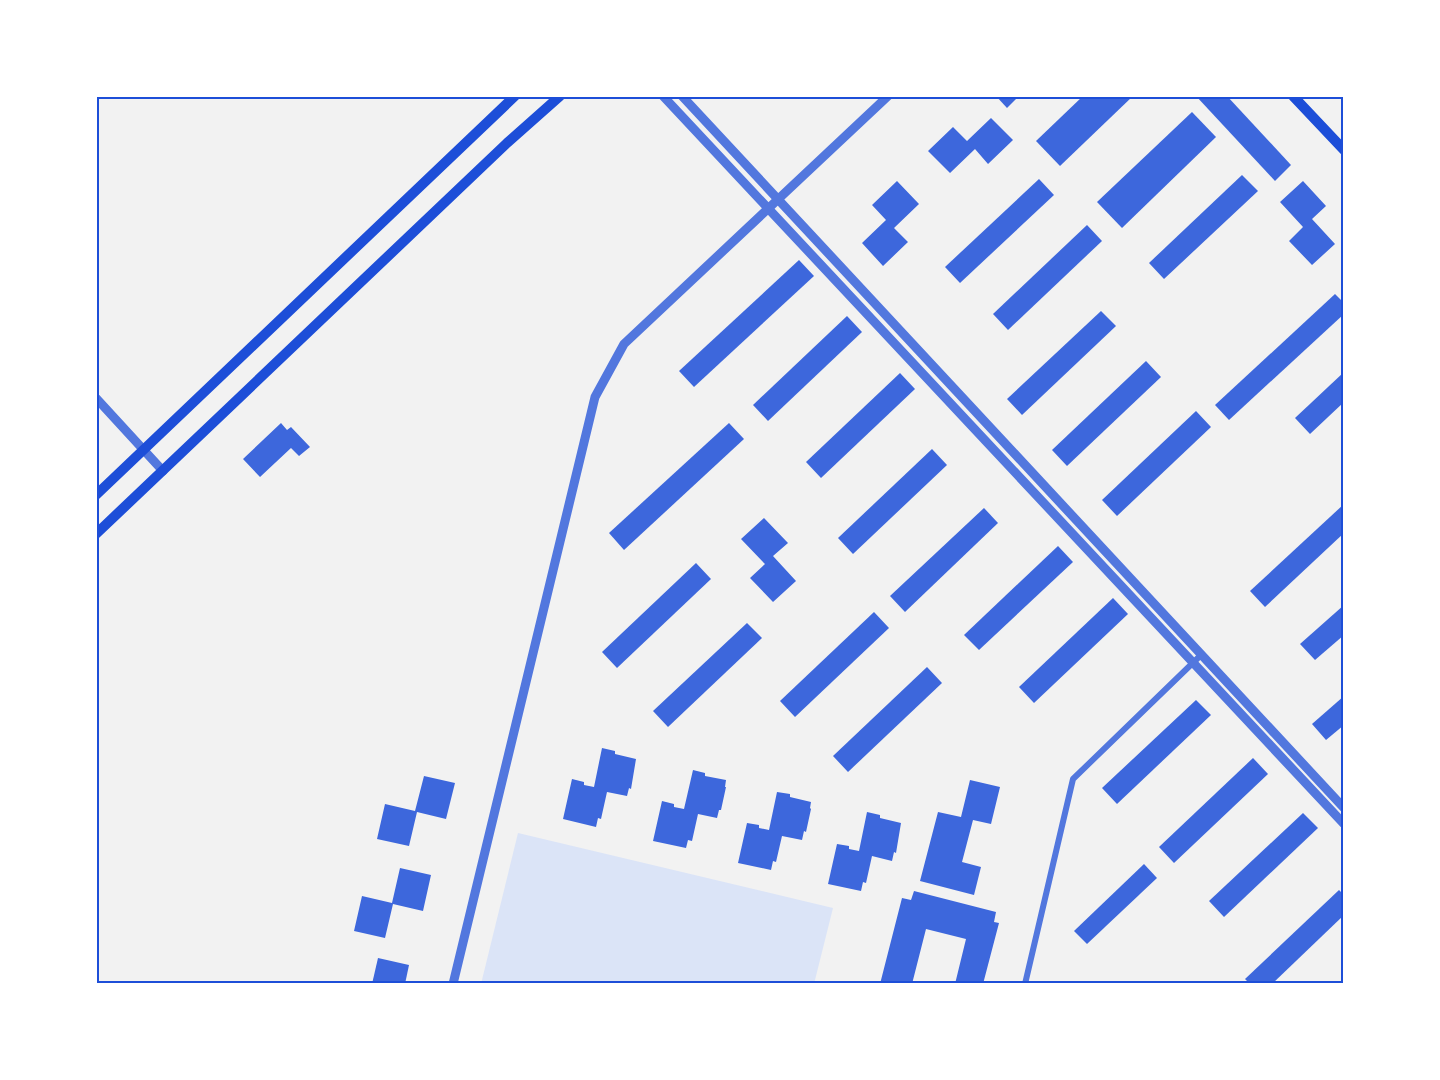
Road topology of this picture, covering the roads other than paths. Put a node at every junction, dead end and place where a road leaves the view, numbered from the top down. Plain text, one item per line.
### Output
1 (515, 96) edge
2 (560, 96) edge
3 (663, 96) edge
4 (682, 96) edge
5 (888, 96) edge
6 (1293, 96) edge
7 (1344, 150) edge
8 (779, 199) junction
9 (769, 209) junction
10 (96, 398) edge
11 (142, 450) junction
12 (163, 471) junction
13 (96, 495) edge
14 (96, 534) edge
15 (1201, 655) junction
16 (1193, 662) junction
17 (1344, 808) edge
18 (1344, 824) edge
19 (453, 984) edge
20 (1025, 984) edge

1 - 11 main road
2 - 12 main road
3 - 9 street
4 - 8 street
5 - 8 street
6 - 7 main road
8 - 9 street
8 - 15 street
9 - 16 street
9 - 19 street
10 - 11 street
11 - 12 street
11 - 13 main road
12 - 14 main road
15 - 16 street
15 - 17 street
16 - 18 street
16 - 20 street

